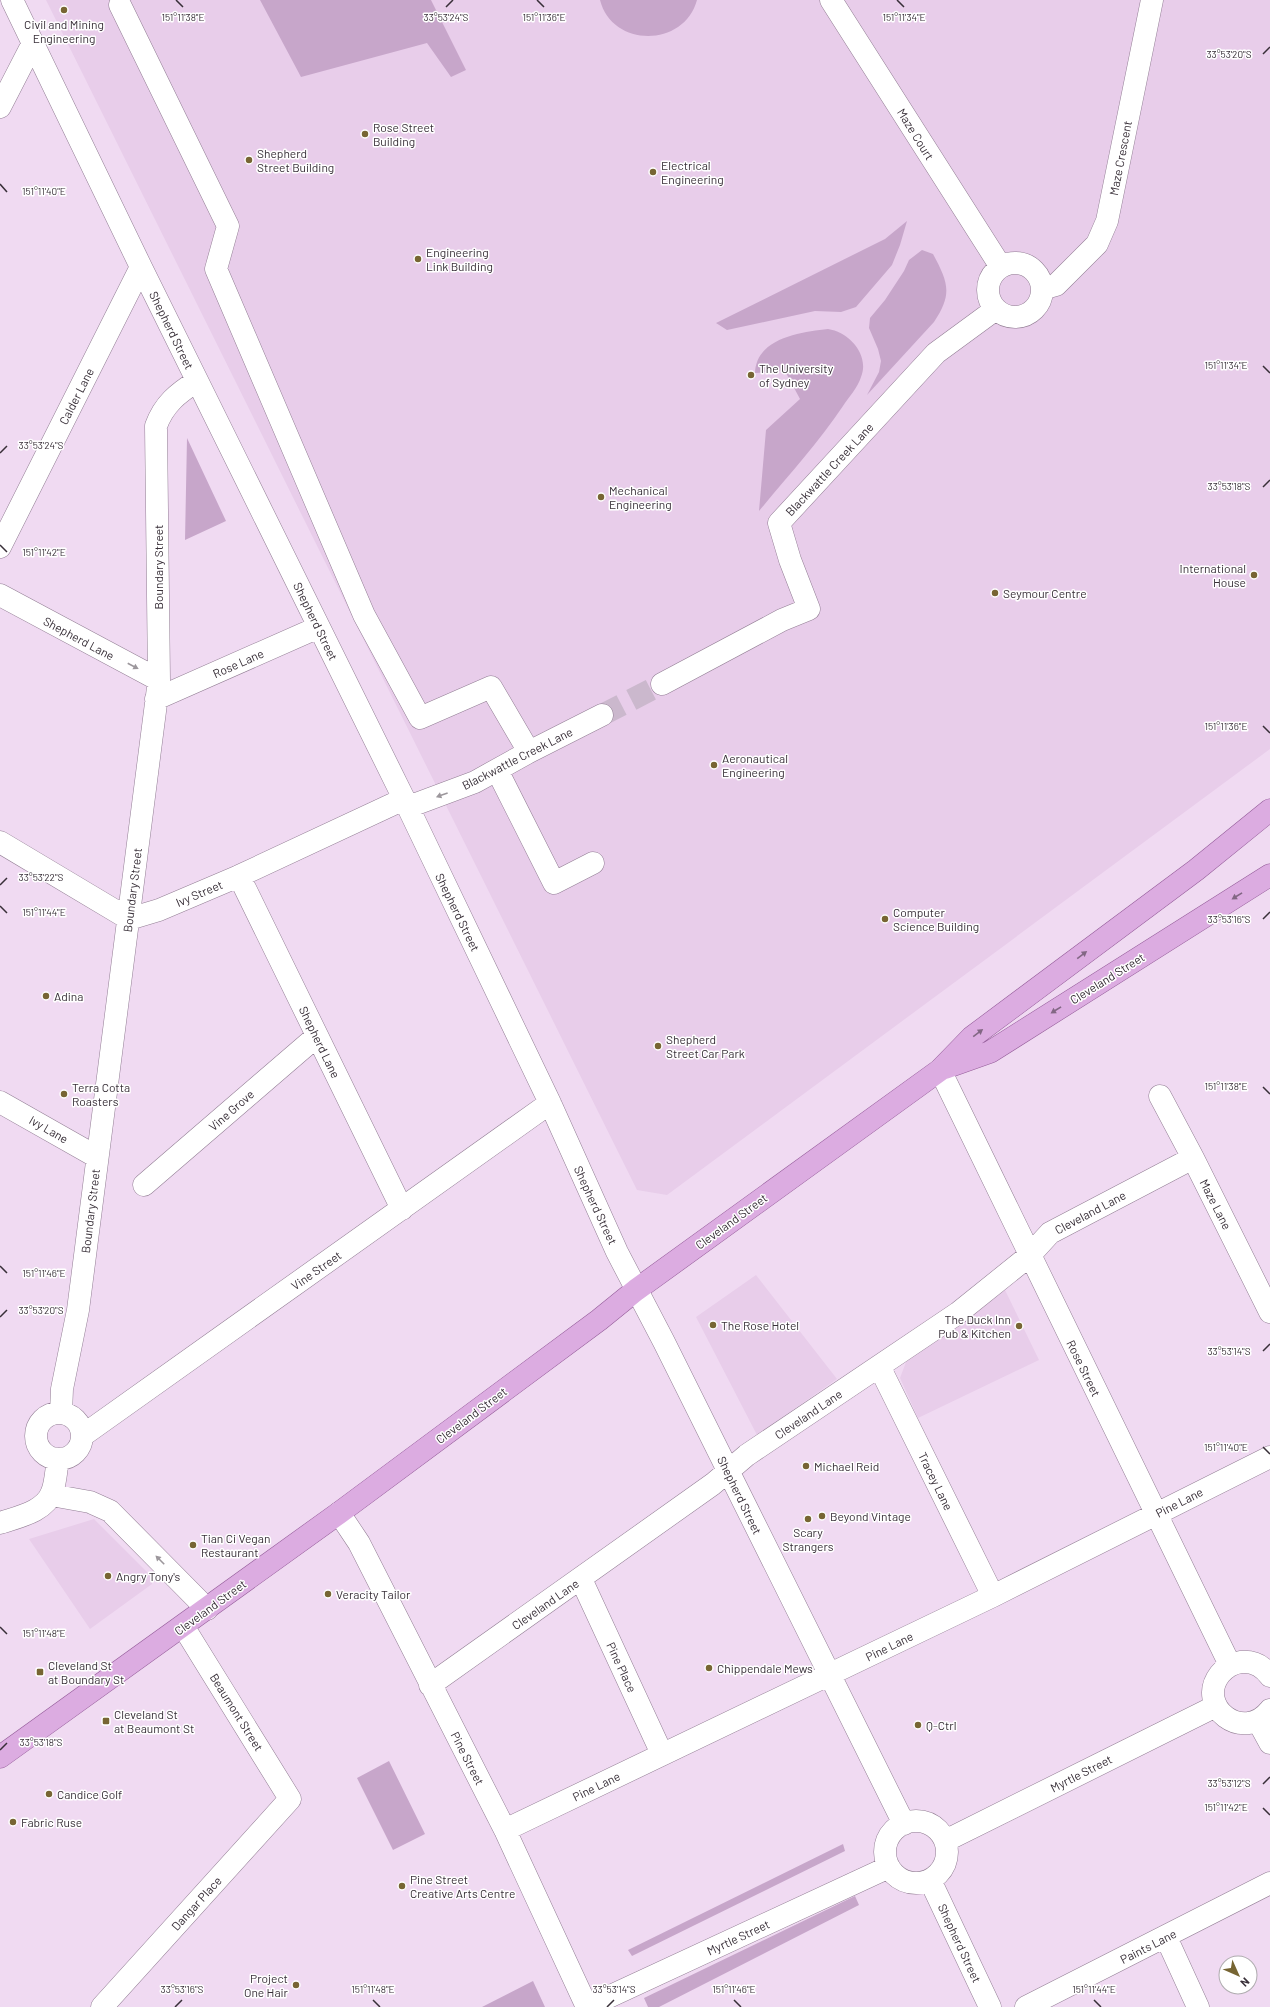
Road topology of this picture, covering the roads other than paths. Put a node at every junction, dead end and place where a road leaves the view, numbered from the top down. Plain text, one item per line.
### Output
1 (12, 0) edge
2 (831, 0) edge
3 (1152, 0) edge
4 (120, 5) dead end
5 (33, 43) junction
6 (0, 107) edge
7 (141, 267) junction
8 (1001, 267) junction
9 (1042, 289) junction
10 (996, 309) junction
11 (197, 381) junction
12 (0, 547) edge
13 (0, 595) edge
14 (319, 627) junction
15 (662, 684) tunnel mouth
16 (157, 690) junction
17 (602, 715) tunnel mouth
18 (529, 752) junction
19 (497, 770) junction
20 (406, 803) junction
21 (1270, 810) edge
22 (1270, 830) edge
23 (0, 842) edge
24 (593, 863) dead end
25 (1196, 870) junction
26 (1270, 875) edge
27 (239, 876) junction
28 (128, 920) junction
29 (317, 1036) junction
30 (940, 1070) junction
31 (1160, 1096) dead end
32 (0, 1102) edge
33 (550, 1103) junction
34 (97, 1157) junction
35 (1193, 1158) junction
36 (144, 1185) dead end
37 (402, 1209) junction
38 (1029, 1256) junction
39 (636, 1290) junction
40 (1270, 1312) edge
41 (879, 1366) junction
42 (61, 1413) junction
43 (82, 1436) junction
44 (1270, 1457) edge
45 (58, 1459) junction
46 (729, 1471) junction
47 (51, 1495) junction
48 (339, 1513) junction
49 (1156, 1514) junction
50 (0, 1523) edge
51 (581, 1579) junction
52 (993, 1596) junction
53 (206, 1609) junction
54 (183, 1626) junction
55 (1230, 1665) junction
56 (829, 1675) junction
57 (1270, 1676) edge
58 (430, 1685) junction
59 (1216, 1706) junction
60 (1264, 1715) edge
61 (1270, 1743) edge
62 (662, 1754) junction
63 (0, 1756) edge
64 (290, 1799) joint
65 (904, 1824) junction
66 (505, 1830) junction
67 (945, 1841) junction
68 (889, 1867) junction
69 (930, 1880) junction
70 (1270, 1883) edge
71 (1166, 1937) junction
72 (102, 2007) edge
73 (587, 2007) edge
74 (990, 2007) edge
75 (1026, 2007) edge
76 (1198, 2007) edge

1 - 5 street, Shepherd Street
2 - 8 street, Maze Court
3 - 9 street, Maze Crescent
4 - 18 street
5 - 6 street
5 - 7 street, Shepherd Street
7 - 11 street, Shepherd Street
7 - 12 street, Calder Lane
8 - 9 street
8 - 10 street
9 - 10 street
10 - 15 street, Blackwattle Creek Lane
11 - 14 street, Shepherd Street
11 - 16 street, Boundary Street
13 -> 16 street, Shepherd Lane
14 - 16 street, Rose Lane
14 - 20 street, Shepherd Street
16 - 28 street, Boundary Street
17 - 18 street, Blackwattle Creek Lane
18 - 19 street, Blackwattle Creek Lane
19 -> 20 street, Blackwattle Creek Lane
19 - 24 street
20 - 27 street, Ivy Street
20 - 33 street, Shepherd Street
21 - 25 main road, Cleveland Street
22 - 25 main road, Cleveland Street
23 - 28 street
30 -> 25 main road, Cleveland Street
26 -> 30 main road, Cleveland Street
27 - 28 street, Ivy Street
27 - 29 street, Shepherd Lane
28 - 34 street, Boundary Street
29 - 36 street, Vine Grove
29 - 37 street, Shepherd Lane
30 - 38 street, Rose Street
30 - 39 main road, Cleveland Street
31 - 35 street, Maze Lane
32 - 34 street, Ivy Lane
33 - 37 street, Vine Street
33 - 39 street, Shepherd Street
34 - 42 street, Boundary Street
35 - 38 street, Cleveland Lane
35 - 40 street, Maze Lane
37 - 43 street, Vine Street
38 - 41 street, Cleveland Lane
38 - 49 street, Rose Street
39 - 46 street, Shepherd Street
39 - 48 main road, Cleveland Street
41 - 46 street, Cleveland Lane
41 - 52 street, Tracey Lane
42 - 43 street
42 - 45 street
43 - 45 street
44 - 49 street, Pine Lane
45 - 47 street
46 - 51 street, Cleveland Lane
46 - 56 street, Shepherd Street
47 - 50 street
53 -> 47 street
48 - 53 main road, Cleveland Street
48 - 58 street, Pine Street
49 - 52 street, Pine Lane
49 - 55 street, Rose Street
51 - 58 street, Cleveland Lane
51 - 62 street, Pine Place
52 - 56 street, Pine Lane
53 - 54 main road, Cleveland Street
54 - 63 main road, Cleveland Street
54 - 64 street, Beaumont Street
55 - 57 street
55 - 59 street
56 - 62 street, Pine Lane
56 - 65 street, Shepherd Street
58 - 66 street, Pine Street
59 - 60 street
59 - 67 street, Myrtle Street
60 - 61 street
62 - 66 street, Pine Lane
64 - 72 street, Dangar Place
65 - 67 street
65 - 68 street
66 - 73 street, Pine Street
67 - 69 street
68 - 69 street
68 - 73 street, Myrtle Street
69 - 74 street, Shepherd Street
70 - 71 street, Paints Lane
71 - 75 street, Paints Lane
71 - 76 street

